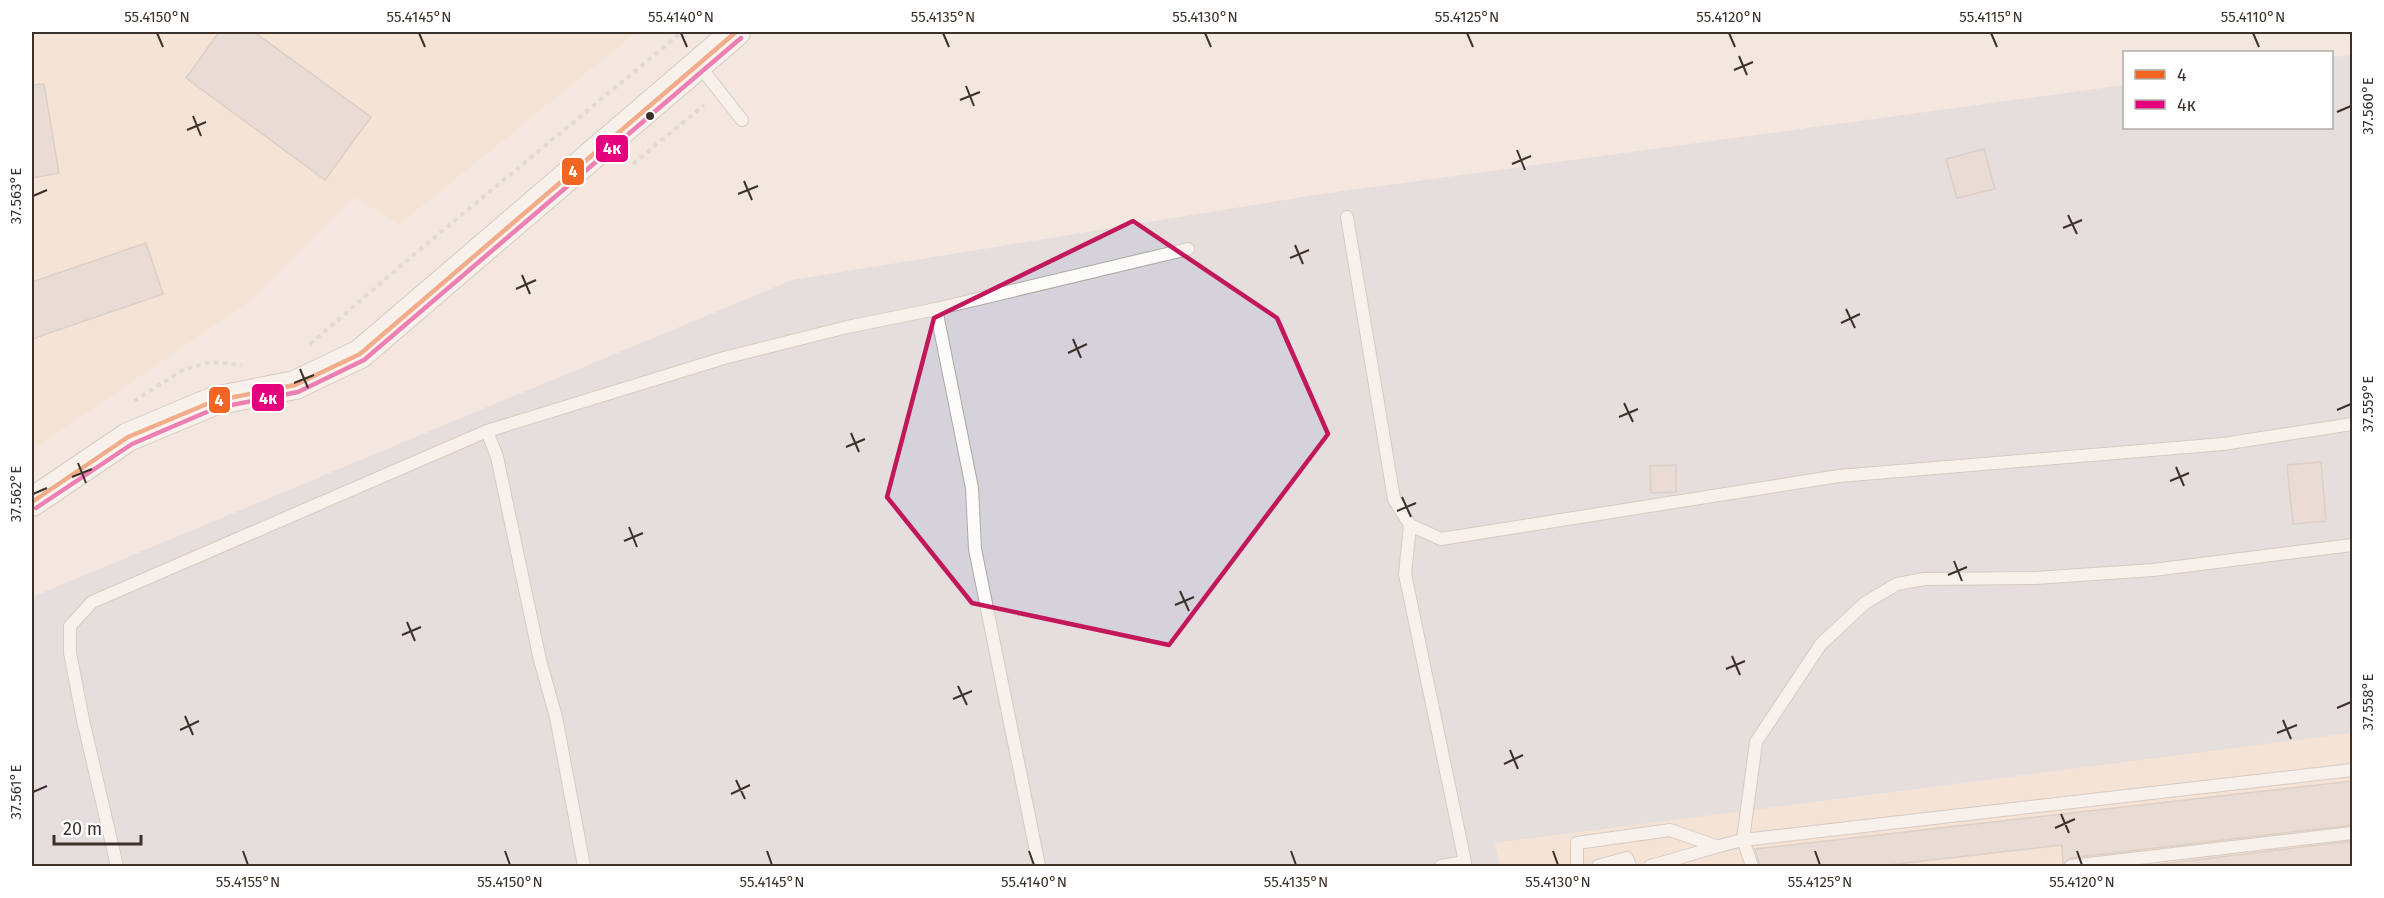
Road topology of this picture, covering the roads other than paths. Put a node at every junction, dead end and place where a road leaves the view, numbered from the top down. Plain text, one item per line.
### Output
1 (736, 32) edge
2 (698, 64) junction
3 (742, 120) dead end
4 (1347, 217) dead end
5 (1188, 249) dead end
6 (936, 309) junction
7 (2352, 424) edge
8 (487, 431) junction
9 (32, 502) edge
10 (1410, 525) junction
11 (2352, 545) edge
12 (2352, 770) edge
13 (2352, 833) edge
14 (1743, 840) junction
15 (1716, 846) junction
16 (1694, 861) edge
17 (117, 867) edge
18 (584, 867) edge
19 (1039, 867) edge
20 (1441, 867) edge
21 (1577, 867) edge
22 (1598, 867) edge
23 (1630, 867) edge
24 (1650, 867) edge
25 (1752, 867) edge
26 (2071, 867) edge

1 - 2 street
2 - 3 lane
2 - 9 street
4 - 10 lane
5 - 6 lane
6 - 8 lane
6 - 19 lane
7 - 10 lane
8 - 17 lane
8 - 18 lane
10 - 20 lane
11 - 14 lane
12 - 14 lane
13 - 26 lane
14 - 15 lane
14 - 25 lane
15 - 16 lane
15 - 21 lane
16 - 24 lane
22 - 23 lane

